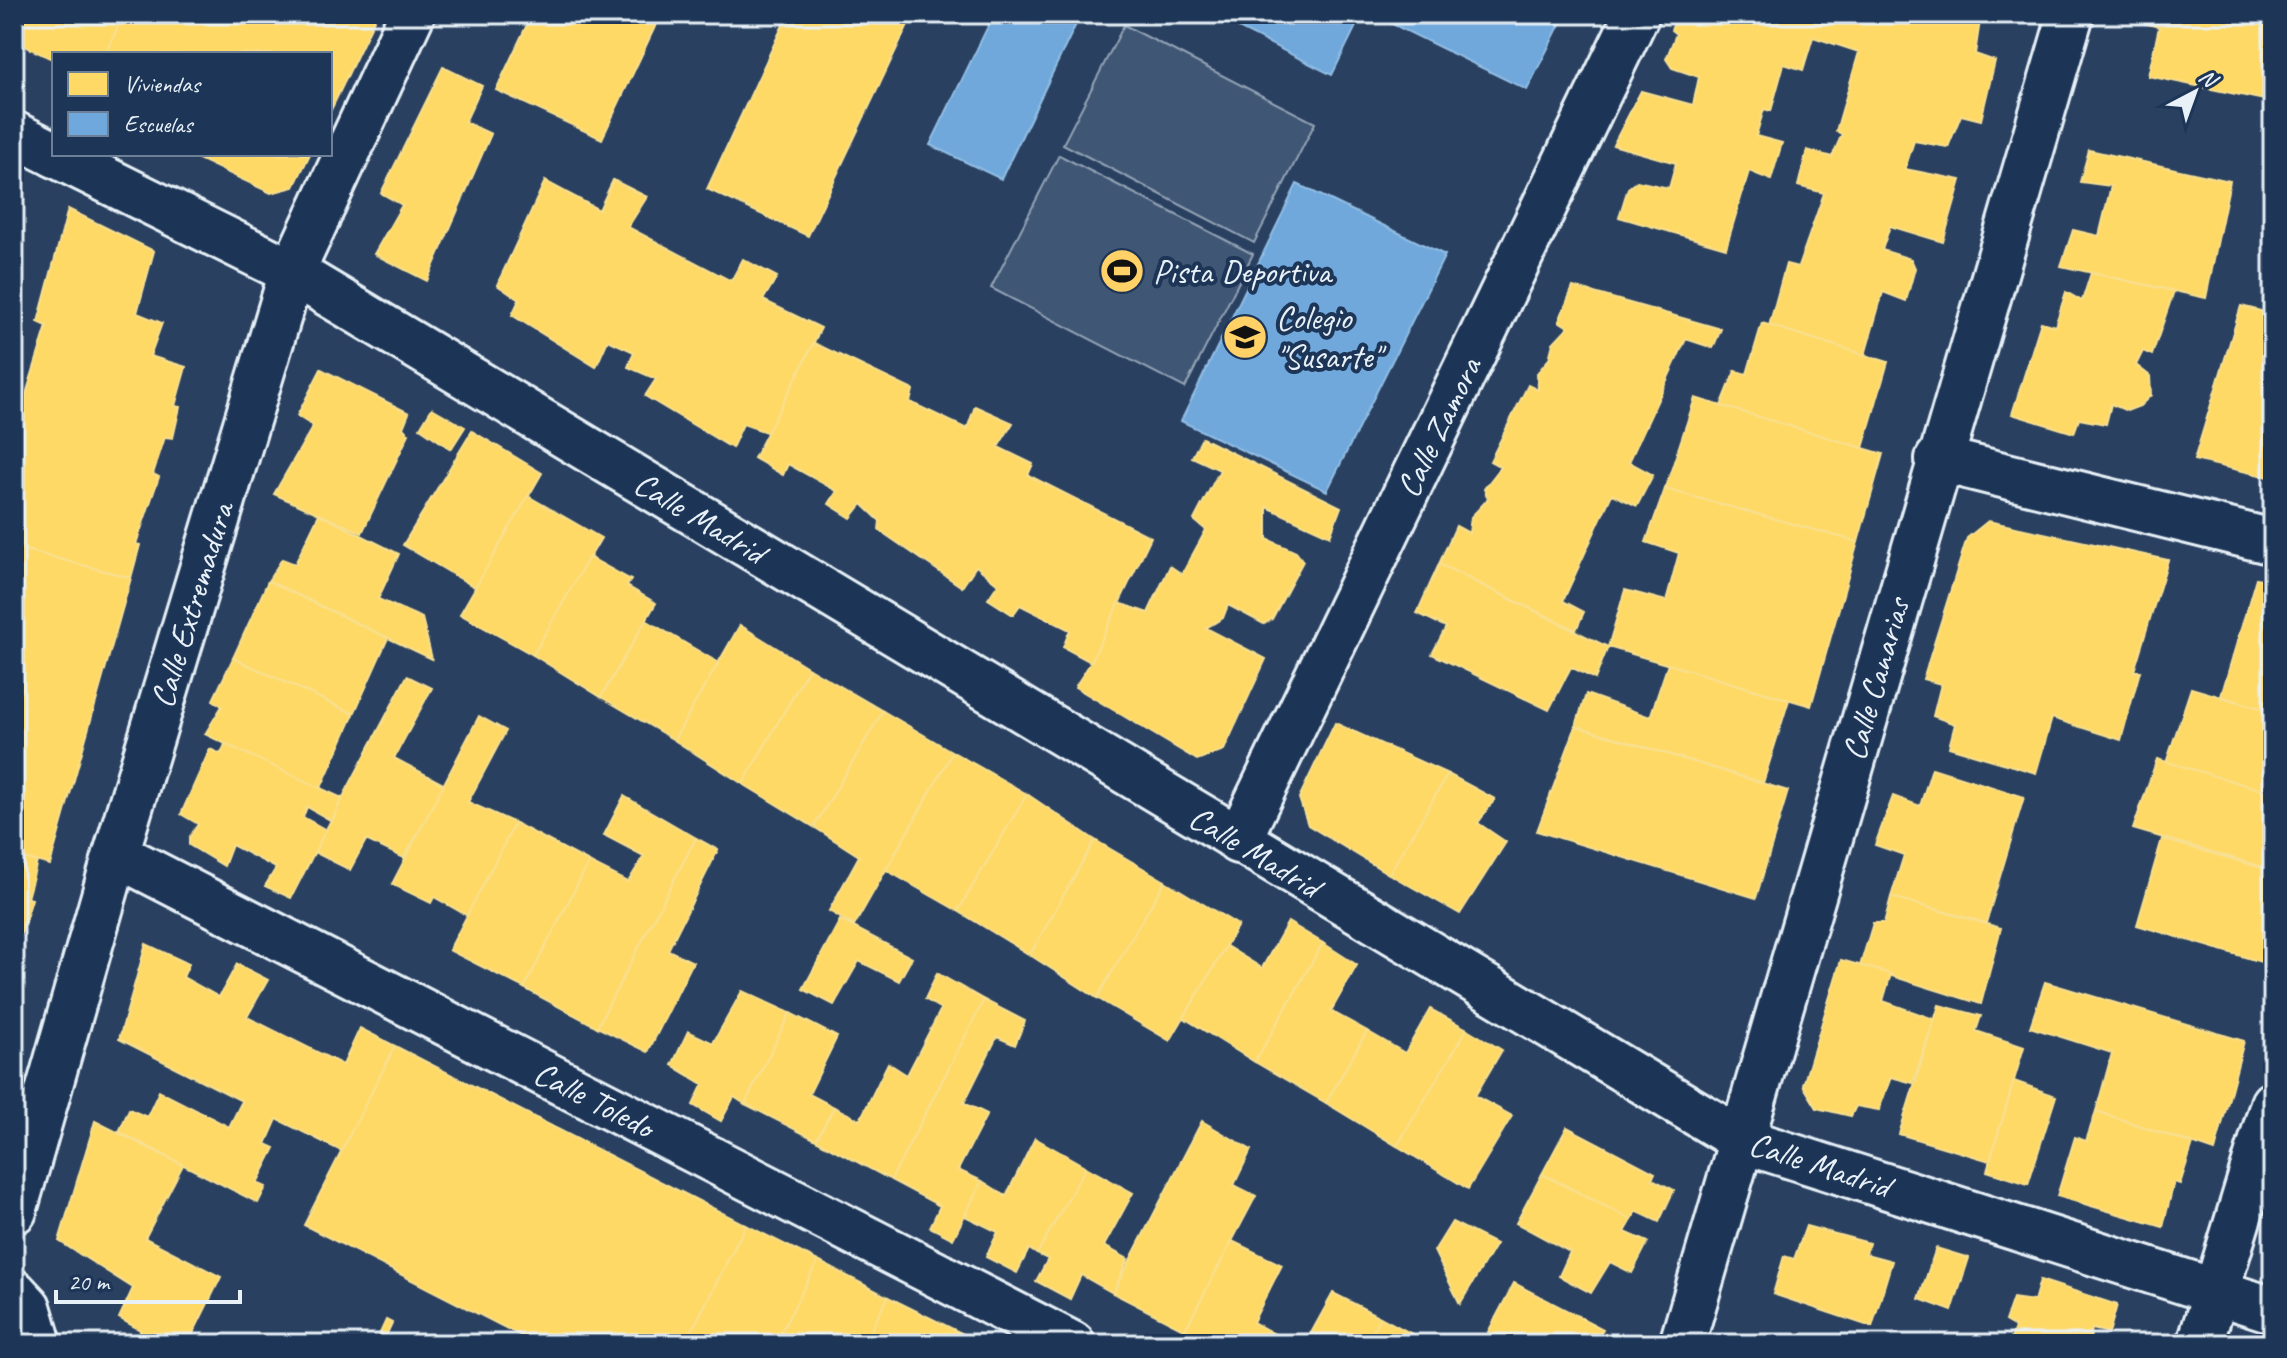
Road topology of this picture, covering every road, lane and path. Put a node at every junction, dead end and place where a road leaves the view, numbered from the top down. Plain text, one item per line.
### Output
1 (412, 14) edge
2 (1637, 14) edge
3 (2071, 14) edge
4 (14, 134) edge
5 (52, 153) edge
6 (58, 156) edge
7 (292, 272) junction
8 (1938, 459) junction
9 (2273, 542) edge
10 (1238, 841) junction
11 (116, 854) junction
12 (2273, 1104) edge
13 (1741, 1140) junction
14 (14, 1211) edge
15 (2218, 1291) junction
16 (14, 1292) edge
17 (2273, 1310) edge
18 (39, 1344) edge
19 (1072, 1344) edge
20 (1682, 1344) edge
21 (2200, 1344) edge

1 - 7 street, Calle Extremadura
2 - 10 street, Calle Zamora
3 - 8 street, Calle Canarias
4 - 5 street, Calle Madrid
6 - 7 street, Calle Madrid
7 - 10 street, Calle Madrid
7 - 11 street, Calle Extremadura
8 - 9 street
8 - 13 street, Calle Canarias
10 - 13 street, Calle Madrid
11 - 14 street, Calle Extremadura
11 - 19 street, Calle Toledo
12 - 15 street
13 - 15 street, Calle Madrid
13 - 20 street, Calle Canarias
15 - 17 street, Calle Madrid
15 - 21 street
16 - 18 street

